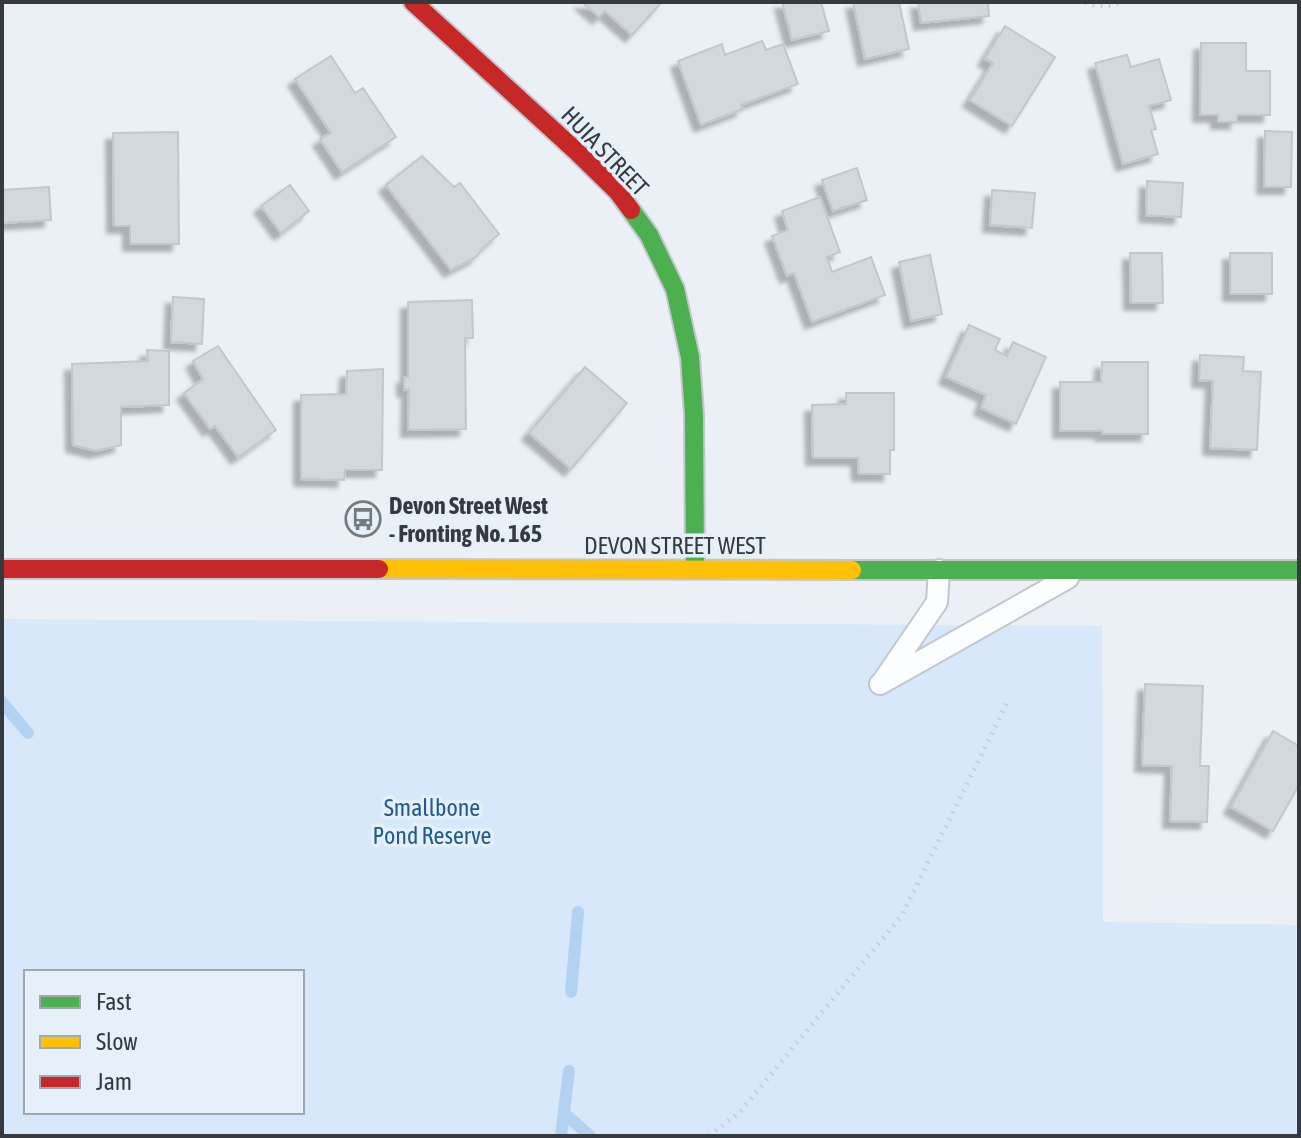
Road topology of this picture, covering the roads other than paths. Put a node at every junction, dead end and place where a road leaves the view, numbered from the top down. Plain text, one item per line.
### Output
1 (413, 2) edge
2 (2, 569) edge
3 (695, 569) junction
4 (939, 570) junction
5 (1082, 570) junction
6 (1299, 570) edge

1 - 3 main road, HUIA STREET
2 - 3 main road, DEVON STREET WEST
3 - 4 main road, DEVON STREET WEST
4 - 5 main road, DEVON STREET WEST
4 - 5 lane
5 - 6 main road, DEVON STREET WEST

